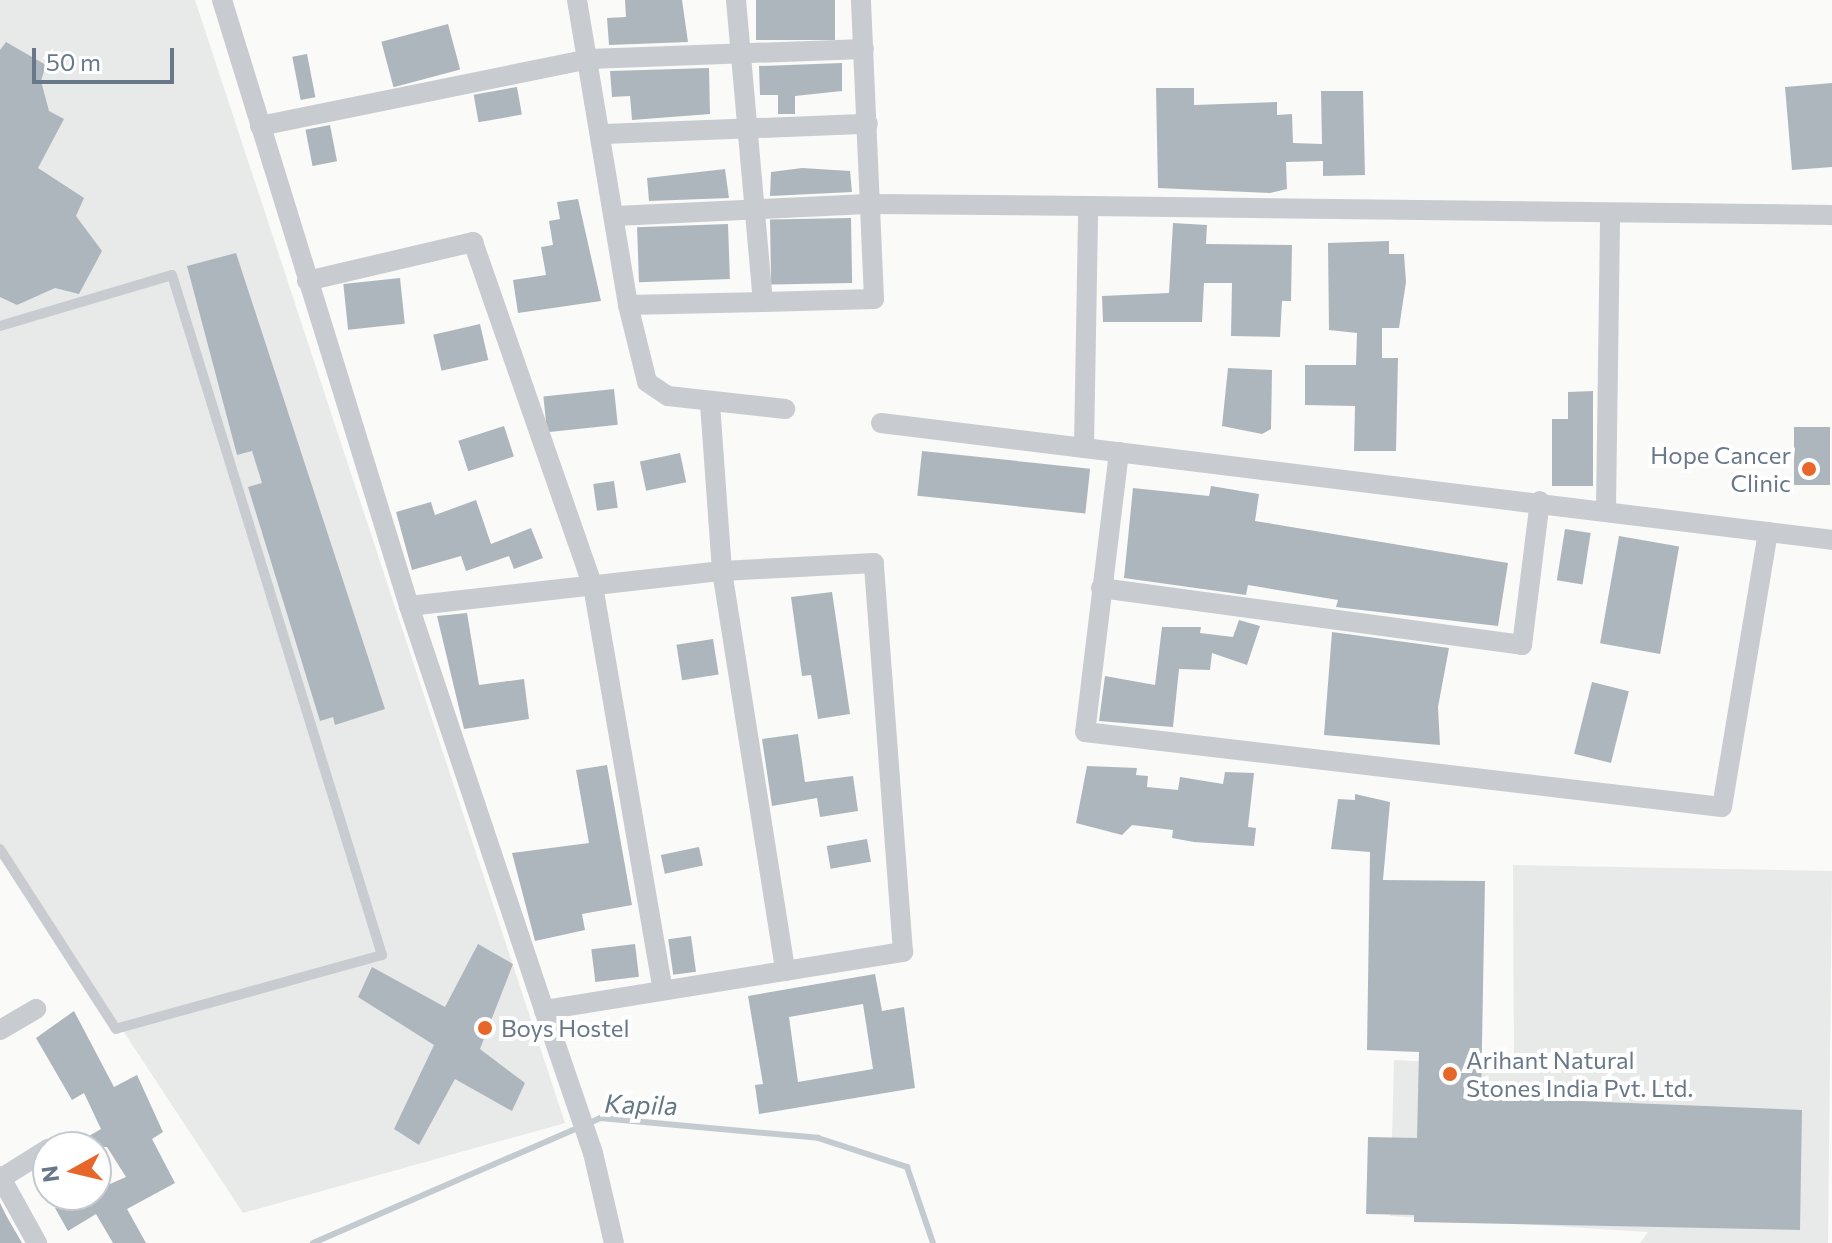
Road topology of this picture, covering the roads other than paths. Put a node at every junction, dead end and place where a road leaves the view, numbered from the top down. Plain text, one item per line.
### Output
1 (222, 0) edge
2 (577, 0) edge
3 (736, 0) edge
4 (861, 0) edge
5 (864, 49) junction
6 (741, 51) junction
7 (589, 59) junction
8 (868, 124) junction
9 (260, 126) junction
10 (747, 129) junction
11 (604, 134) junction
12 (873, 204) junction
13 (1088, 206) junction
14 (754, 210) junction
15 (1832, 215) edge
16 (615, 216) junction
17 (1610, 216) junction
18 (307, 281) junction
19 (763, 302) junction
20 (628, 305) junction
21 (0, 326) edge
22 (710, 404) junction
23 (785, 409) dead end
24 (881, 423) dead end
25 (1084, 447) junction
26 (1119, 452) junction
27 (1540, 501) junction
28 (1606, 508) junction
29 (1768, 532) junction
30 (1832, 540) edge
31 (722, 571) junction
32 (593, 586) junction
33 (1101, 588) junction
34 (409, 606) junction
35 (0, 849) edge
36 (785, 971) junction
37 (662, 987) junction
38 (36, 1009) dead end
39 (544, 1010) junction
40 (0, 1030) edge
41 (32, 1158) edge
42 (0, 1178) edge
43 (37, 1243) edge
44 (614, 1243) edge

1 - 9 street
2 - 7 street
3 - 6 street
4 - 5 street
5 - 6 street
5 - 8 street
6 - 7 street
6 - 10 street
7 - 9 street
7 - 11 street
8 - 10 street
8 - 12 street
9 - 18 street
10 - 11 street
10 - 14 street
11 - 16 street
12 - 13 street
12 - 14 street
12 - 19 street
13 - 17 street
13 - 25 street
14 - 16 street
14 - 19 street
15 - 17 street
16 - 20 street
17 - 28 street
18 - 32 street
18 - 34 street
19 - 20 street
20 - 22 street
21 - 35 lane
22 - 23 street
22 - 31 street
24 - 25 street
25 - 26 street
26 - 27 street
26 - 33 street
27 - 28 street
27 - 33 street
28 - 29 street
29 - 30 street
29 - 33 street
31 - 32 street
31 - 36 street
31 - 36 street
32 - 34 street
32 - 37 street
34 - 39 street
36 - 37 street
37 - 39 street
38 - 40 street
39 - 44 street
41 - 42 street
42 - 43 street

